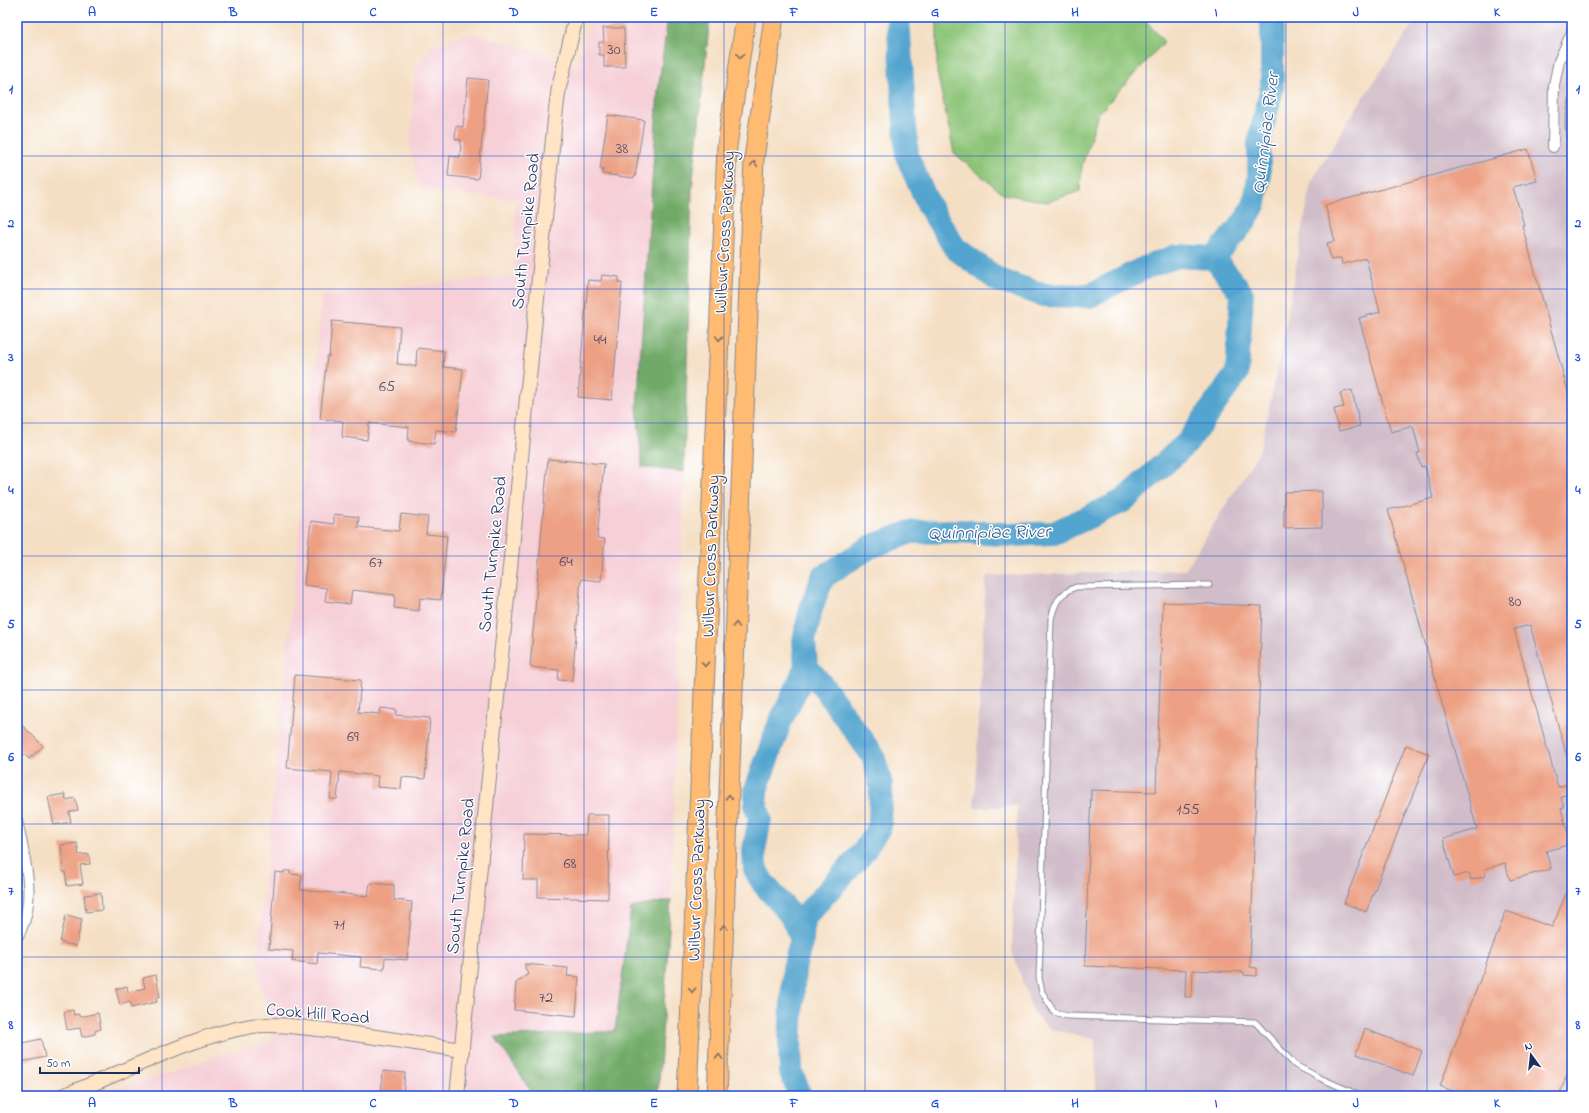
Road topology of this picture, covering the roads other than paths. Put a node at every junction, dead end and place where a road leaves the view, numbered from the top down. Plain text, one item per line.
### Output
1 (576, 17) edge
2 (746, 17) edge
3 (774, 17) edge
4 (1572, 32) edge
5 (1553, 147) dead end
6 (1209, 585) dead end
7 (17, 820) edge
8 (17, 937) edge
9 (462, 1050) junction
10 (62, 1096) edge
11 (457, 1096) edge
12 (687, 1096) edge
13 (717, 1096) edge
14 (1361, 1096) edge

1 - 9 main road, South Turnpike Road
2 -> 12 highway, Wilbur Cross Parkway
13 -> 3 highway, Wilbur Cross Parkway
4 - 5 street
6 - 14 lane
7 - 8 street
9 - 10 main road, Cook Hill Road
9 - 11 main road, South Turnpike Road

